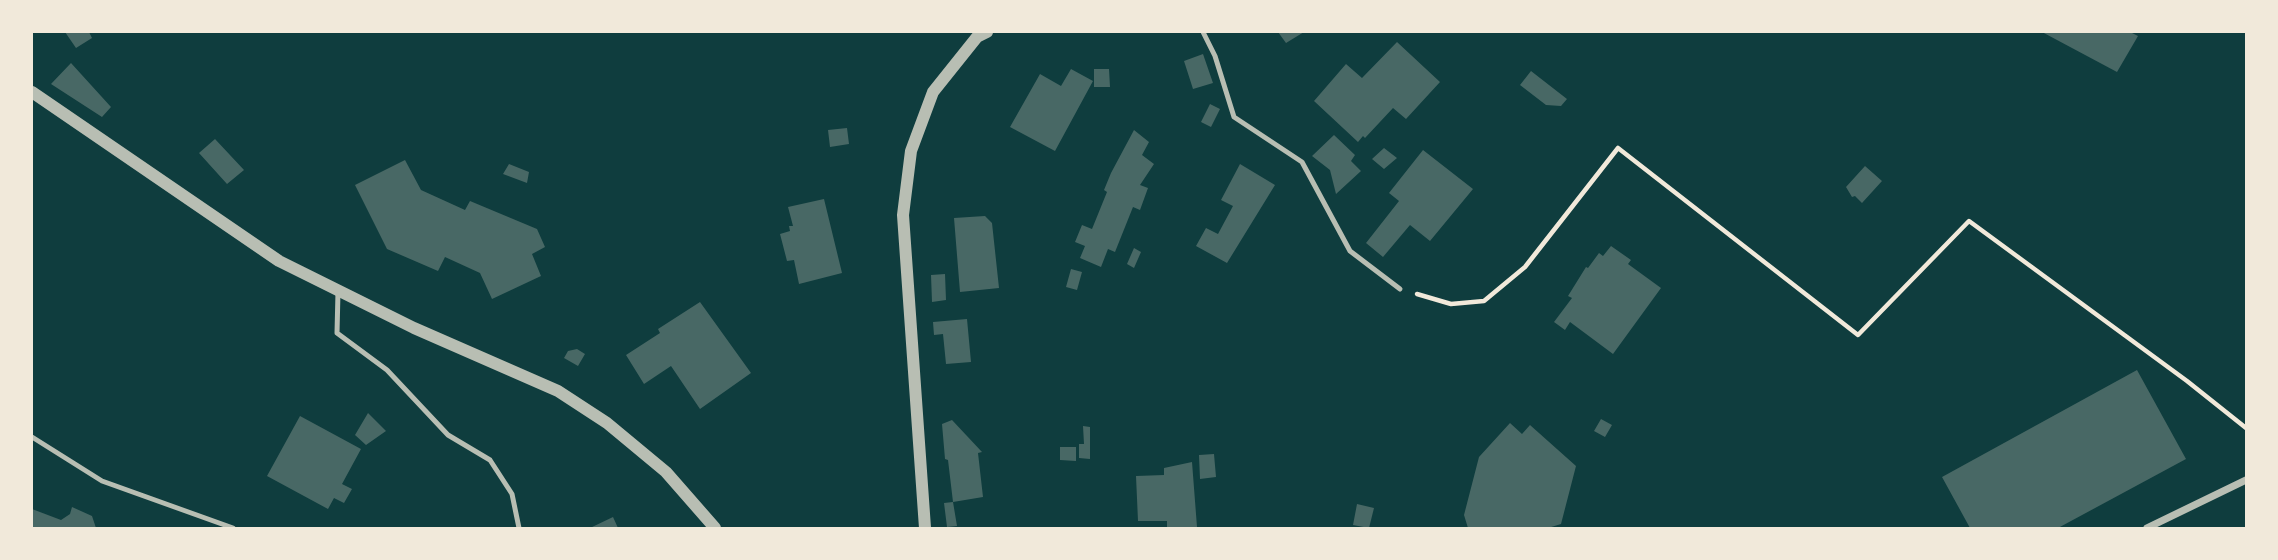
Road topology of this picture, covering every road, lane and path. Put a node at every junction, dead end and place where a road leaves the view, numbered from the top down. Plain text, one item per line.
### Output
1 (1203, 32) edge
2 (978, 33) edge
3 (32, 92) edge
4 (1401, 289) joint
5 (338, 292) junction
6 (2246, 429) edge
7 (32, 437) edge
8 (2246, 480) edge
9 (233, 528) edge
10 (519, 528) edge
11 (715, 528) edge
12 (925, 528) edge
13 (2147, 528) edge

1 - 4 lane
2 - 12 street
3 - 5 street
4 - 6 path
5 - 10 lane
5 - 11 street
7 - 9 lane
8 - 13 street

